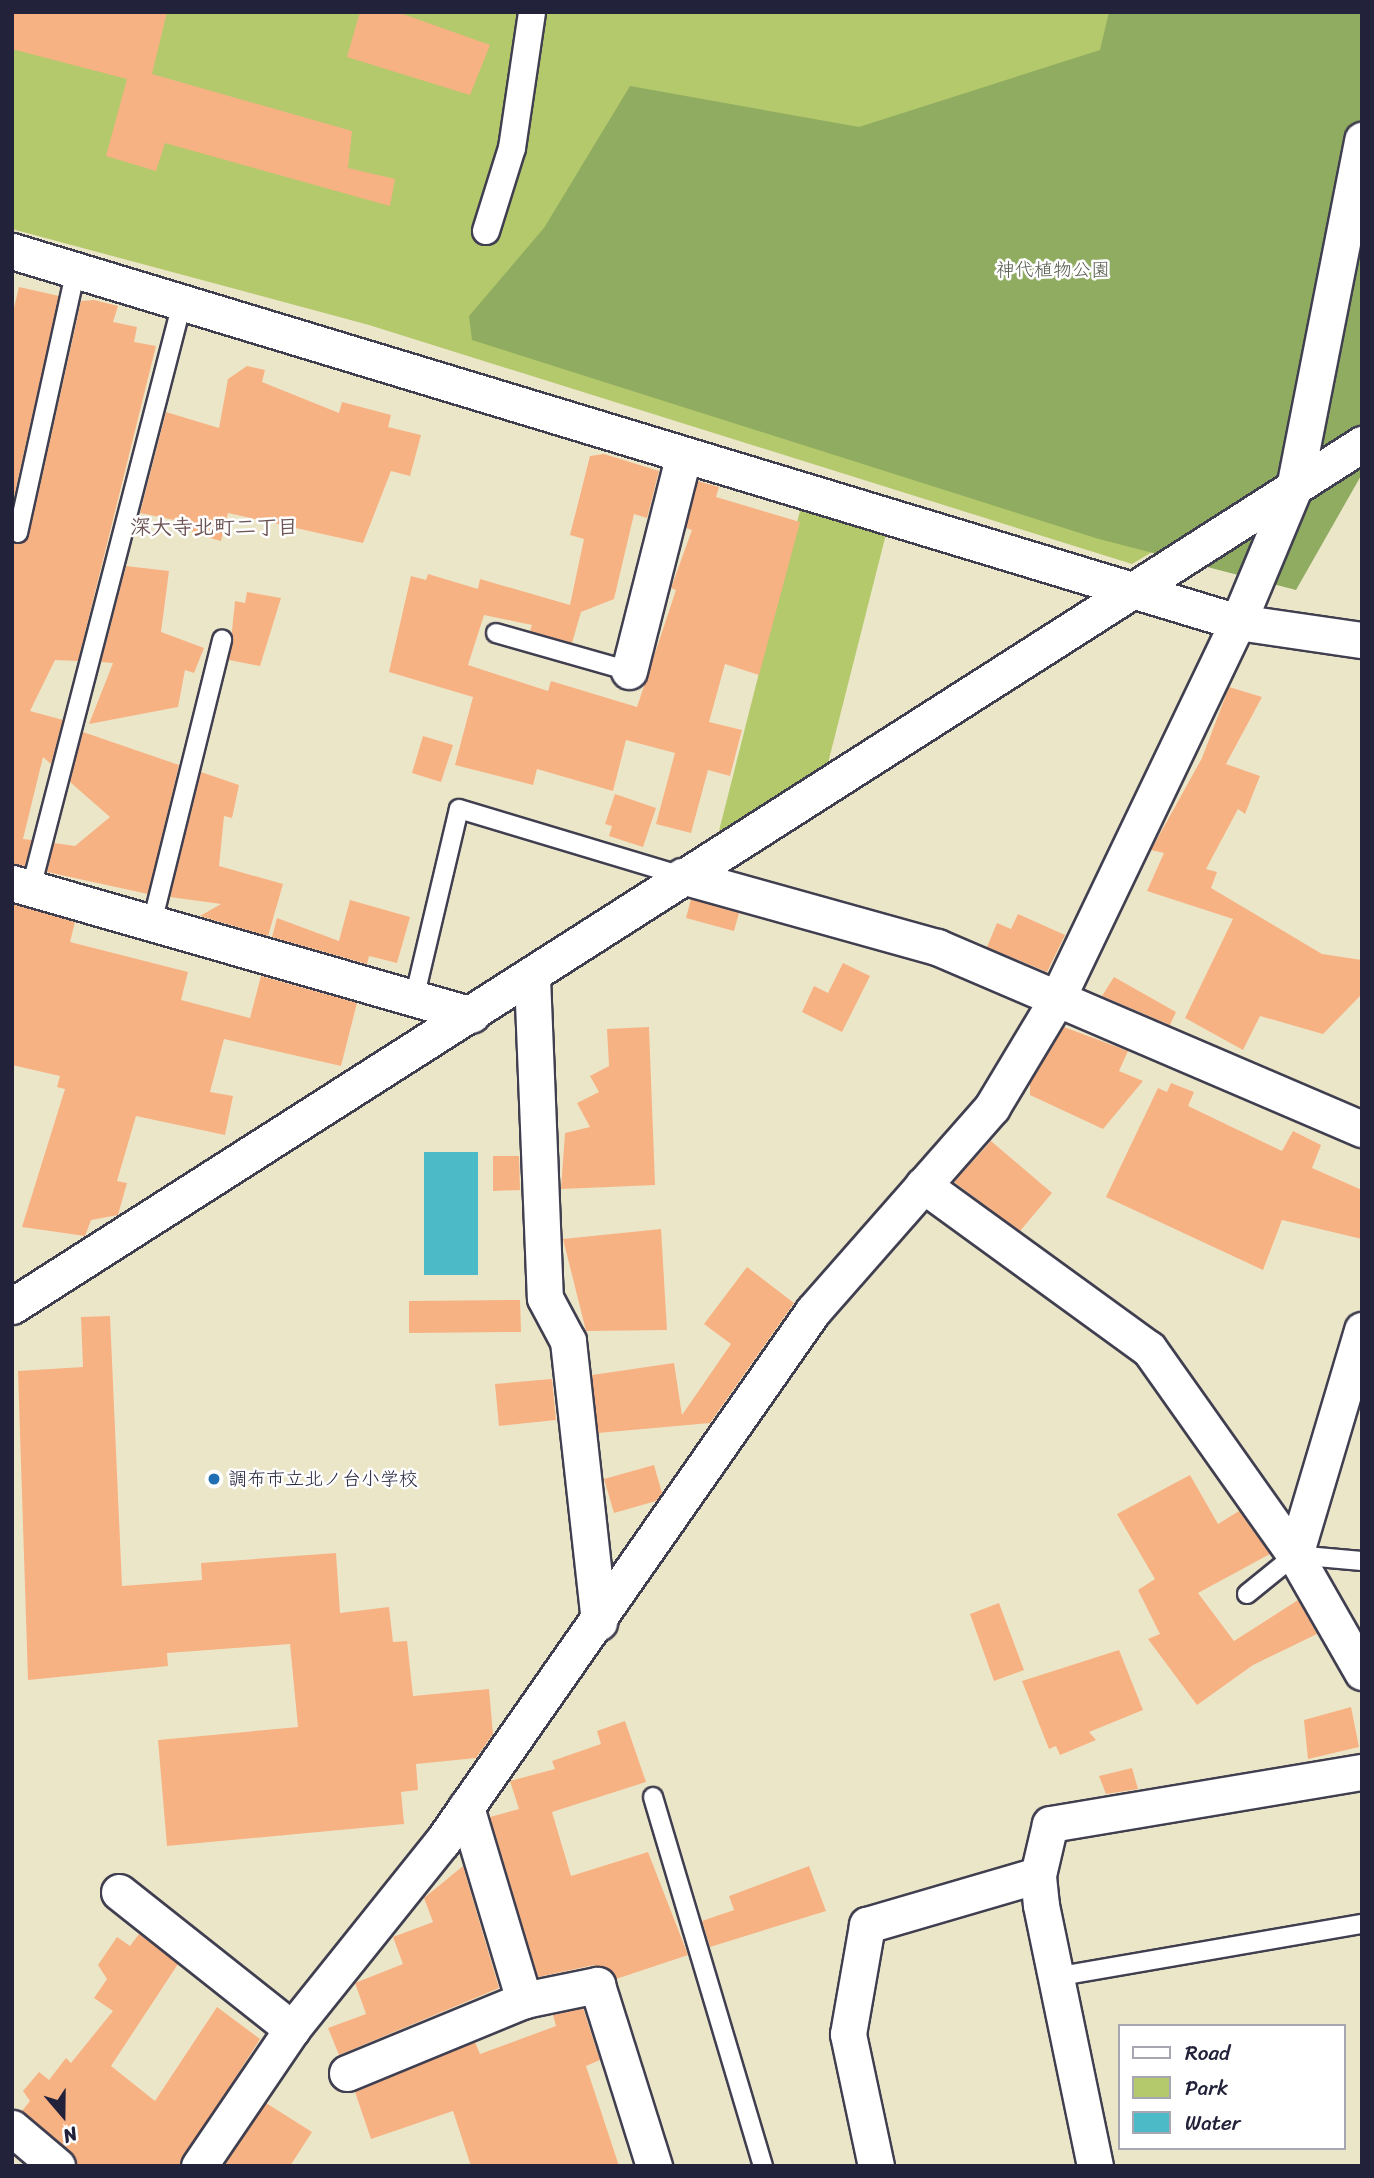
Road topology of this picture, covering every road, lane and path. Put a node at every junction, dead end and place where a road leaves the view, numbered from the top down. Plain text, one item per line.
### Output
1 (533, 12) edge
2 (1362, 140) edge
3 (486, 232) dead end
4 (12, 251) edge
5 (76, 270) junction
6 (181, 307) junction
7 (1362, 444) edge
8 (682, 458) junction
9 (1294, 488) junction
10 (18, 533) dead end
11 (1136, 589) junction
12 (1238, 622) junction
13 (495, 633) dead end
14 (222, 640) dead end
15 (1362, 640) edge
16 (629, 671) joint
17 (682, 876) junction
18 (22, 885) edge
19 (152, 923) junction
20 (531, 977) junction
21 (414, 999) junction
22 (1058, 999) junction
23 (471, 1015) junction
24 (1362, 1129) edge
25 (923, 1185) junction
26 (12, 1306) edge
27 (1362, 1330) edge
28 (1295, 1555) junction
29 (1362, 1561) edge
30 (1247, 1594) dead end
31 (599, 1622) junction
32 (1362, 1672) edge
33 (1362, 1772) edge
34 (653, 1797) dead end
35 (466, 1807) junction
36 (1038, 1875) junction
37 (119, 1892) dead end
38 (1362, 1924) edge
39 (1060, 1976) junction
40 (524, 2000) junction
41 (292, 2029) junction
42 (347, 2073) dead end
43 (12, 2128) edge
44 (57, 2166) edge
45 (199, 2166) edge
46 (654, 2166) edge
47 (763, 2166) edge
48 (876, 2166) edge
49 (1095, 2166) edge

1 - 3 street
2 - 9 street
4 - 5 street
5 - 6 street
5 - 10 lane
6 - 8 street
6 - 18 lane
7 - 9 street
8 - 11 street
8 - 16 street
9 - 11 street
9 - 12 street
11 - 12 street
11 - 17 street
12 - 15 street
12 - 22 street
13 - 16 lane
14 - 19 lane
17 - 20 street
17 - 21 lane
17 - 22 street
18 - 19 street
19 - 21 street
20 - 23 street
20 - 31 street
21 - 23 street
22 - 24 street
22 - 25 street
23 - 26 street
25 - 28 street
25 - 31 street
27 - 28 street
28 - 29 lane
28 - 30 lane
28 - 32 street
31 - 35 street
33 - 36 street
34 - 47 lane
35 - 40 street
35 - 41 street
36 - 39 street
36 - 48 street
37 - 41 street
38 - 39 lane
39 - 49 street
40 - 42 street
40 - 46 street
41 - 45 street
43 - 44 street

